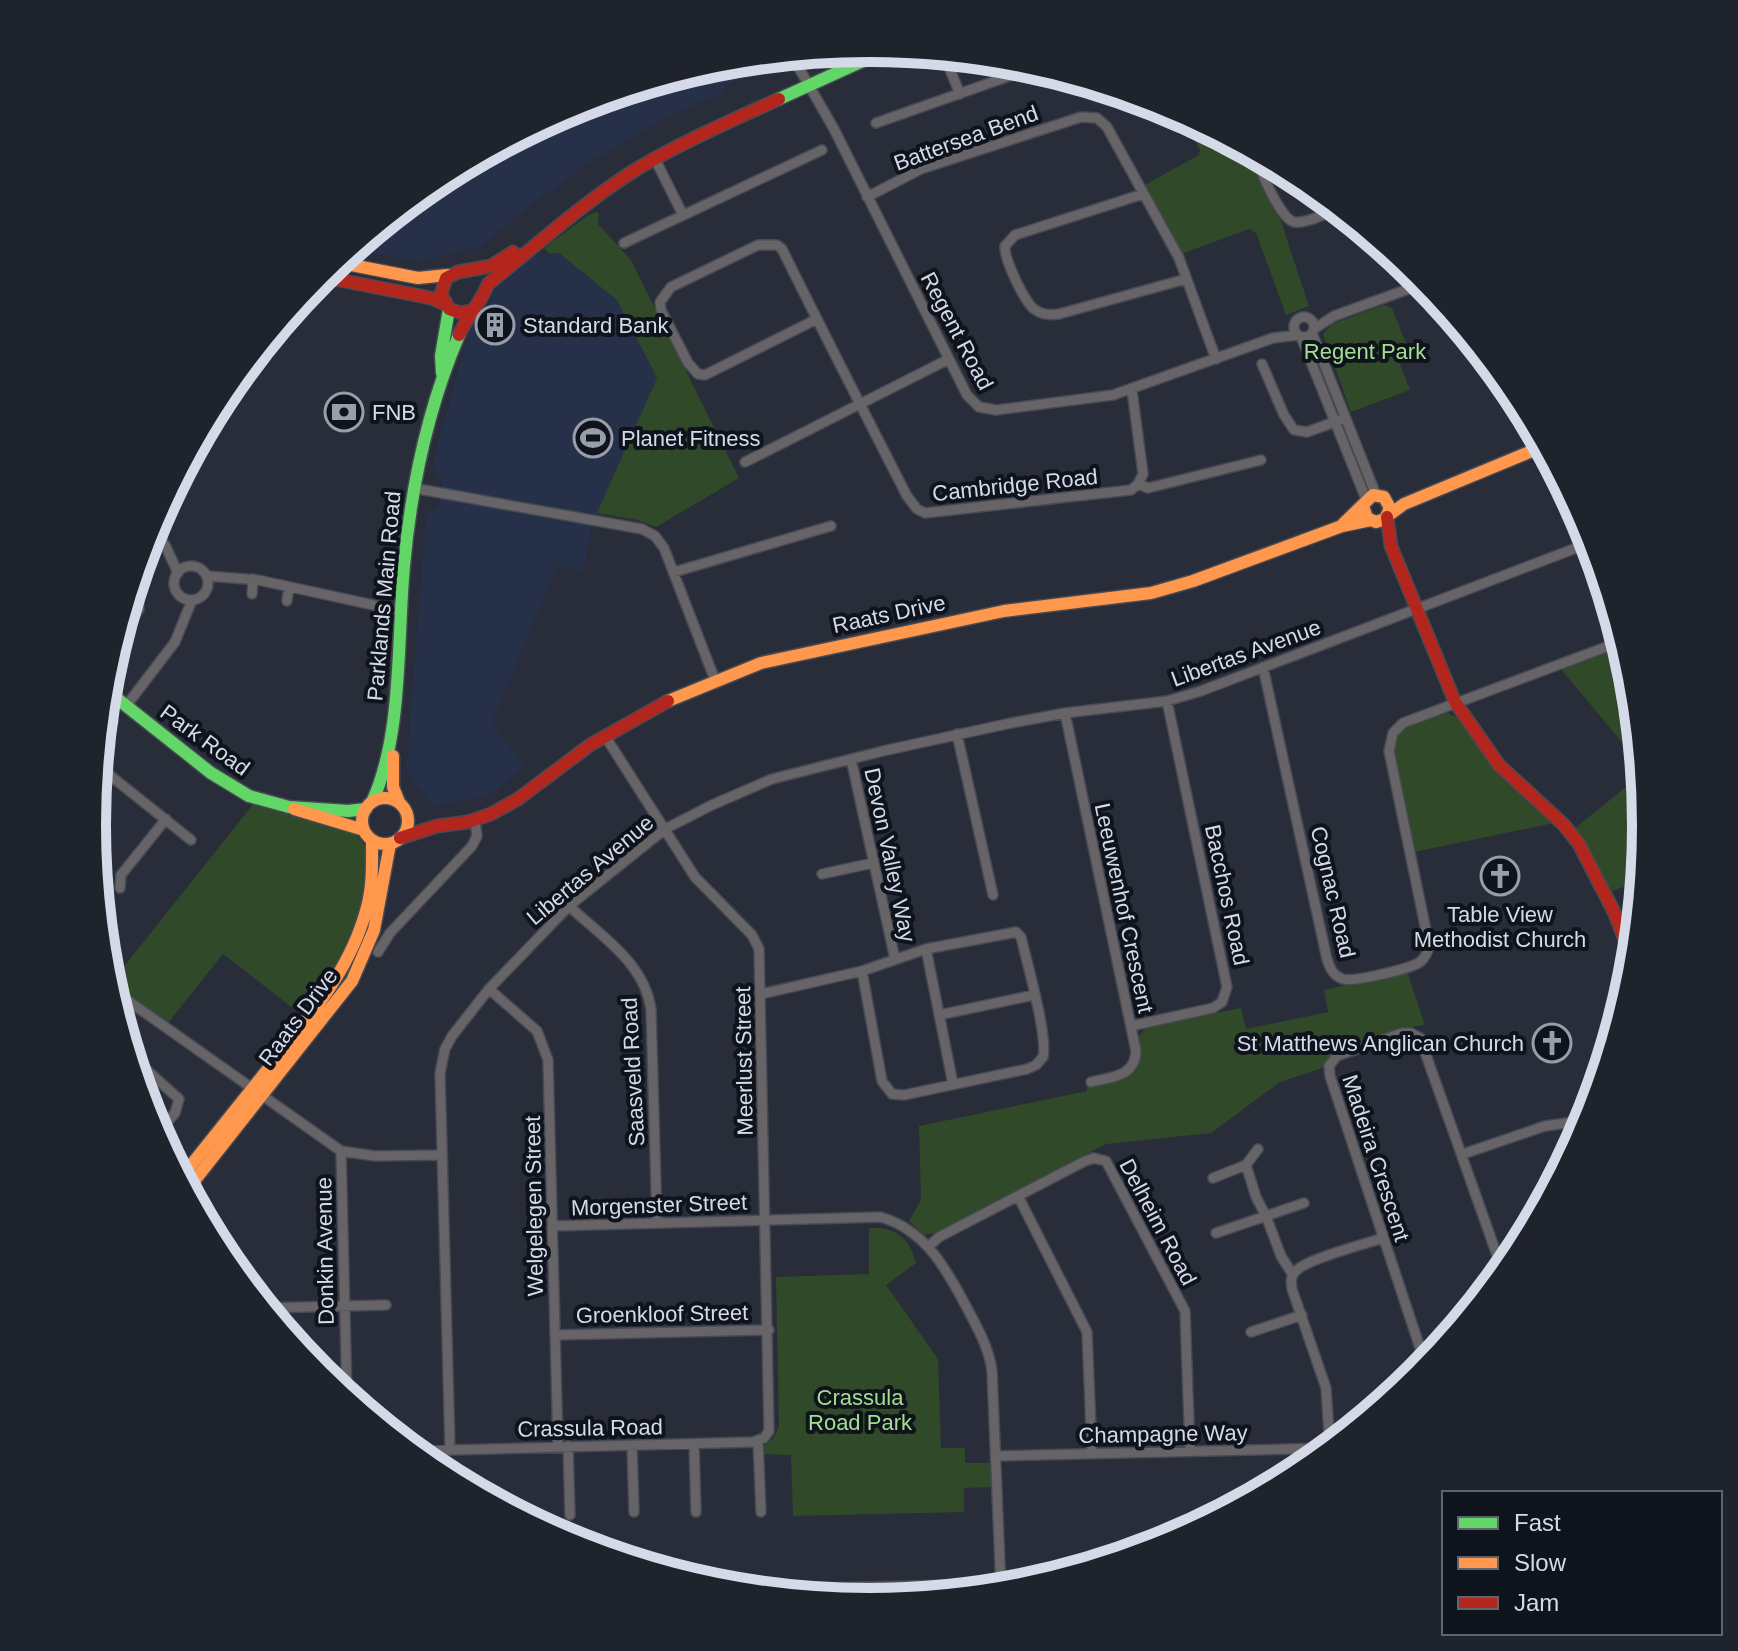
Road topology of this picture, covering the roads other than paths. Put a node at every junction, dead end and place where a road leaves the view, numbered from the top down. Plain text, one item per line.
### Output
1 (859, 62) edge
2 (798, 66) edge
3 (950, 67) edge
4 (1011, 76) edge
5 (808, 85) junction
6 (960, 94) junction
7 (876, 123) dead end
8 (822, 150) dead end
9 (655, 159) junction
10 (1261, 171) edge
11 (1143, 194) junction
12 (867, 197) junction
13 (581, 210) junction
14 (1325, 213) edge
15 (683, 215) junction
16 (624, 243) dead end
17 (351, 265) edge
18 (468, 271) junction
19 (448, 275) junction
20 (336, 279) edge
21 (1186, 279) junction
22 (1411, 288) edge
23 (484, 291) junction
24 (447, 306) junction
25 (474, 310) junction
26 (1334, 316) junction
27 (1309, 318) junction
28 (817, 319) junction
29 (1295, 323) junction
30 (1313, 331) junction
31 (1300, 336) junction
32 (1273, 338) junction
33 (949, 359) junction
34 (1216, 359) junction
35 (1262, 364) dead end
36 (442, 374) junction
37 (1132, 390) junction
38 (859, 404) junction
39 (1347, 417) junction
40 (1335, 422) junction
41 (1533, 450) edge
42 (1261, 460) dead end
43 (745, 462) dead end
44 (1465, 477) junction
45 (1138, 484) junction
46 (413, 488) junction
47 (1373, 499) junction
48 (1388, 516) junction
49 (1372, 521) junction
50 (831, 526) dead end
51 (1342, 526) junction
52 (161, 540) edge
53 (1391, 546) junction
54 (166, 547) junction
55 (1579, 547) edge
56 (187, 567) junction
57 (674, 572) junction
58 (178, 573) junction
59 (253, 579) junction
60 (207, 582) junction
61 (289, 587) junction
62 (252, 594) dead end
63 (187, 599) junction
64 (287, 601) dead end
65 (1415, 608) junction
66 (401, 611) junction
67 (1610, 645) edge
68 (1263, 667) junction
69 (715, 680) junction
70 (117, 698) edge
71 (1167, 701) junction
72 (1455, 702) junction
73 (126, 706) junction
74 (1065, 713) junction
75 (392, 729) junction
76 (957, 734) junction
77 (605, 736) junction
78 (851, 759) junction
79 (107, 773) edge
80 (369, 806) junction
81 (402, 806) junction
82 (289, 807) junction
83 (166, 819) junction
84 (475, 821) junction
85 (437, 826) junction
86 (665, 829) junction
87 (368, 835) junction
88 (191, 840) dead end
89 (395, 841) junction
90 (873, 863) junction
91 (822, 874) dead end
92 (120, 888) dead end
93 (993, 895) dead end
94 (569, 906) junction
95 (1624, 937) edge
96 (926, 949) junction
97 (378, 952) dead end
98 (895, 959) junction
99 (862, 971) junction
100 (489, 989) junction
101 (761, 994) junction
102 (1034, 995) junction
103 (126, 1000) edge
104 (939, 1015) junction
105 (1131, 1026) junction
106 (145, 1069) edge
107 (1091, 1082) dead end
108 (953, 1084) junction
109 (257, 1093) junction
110 (1573, 1121) edge
111 (166, 1123) edge
112 (1258, 1149) dead end
113 (341, 1151) junction
114 (1463, 1154) junction
115 (442, 1155) junction
116 (1246, 1165) junction
117 (188, 1170) edge
118 (1213, 1178) dead end
119 (194, 1181) edge
120 (1018, 1196) junction
121 (1304, 1203) dead end
122 (1266, 1216) junction
123 (766, 1220) junction
124 (657, 1222) junction
125 (553, 1226) junction
126 (1216, 1233) dead end
127 (1383, 1238) junction
128 (928, 1247) junction
129 (1498, 1258) edge
130 (1290, 1272) junction
131 (386, 1305) dead end
132 (345, 1306) junction
133 (277, 1308) edge
134 (1302, 1315) junction
135 (769, 1330) junction
136 (1251, 1332) dead end
137 (556, 1335) junction
138 (1421, 1352) edge
139 (347, 1382) edge
140 (1329, 1434) edge
141 (762, 1438) junction
142 (694, 1444) junction
143 (632, 1445) junction
144 (563, 1446) junction
145 (1309, 1448) edge
146 (450, 1449) junction
147 (431, 1450) edge
148 (1190, 1451) junction
149 (1092, 1453) junction
150 (997, 1456) junction
151 (634, 1512) dead end
152 (696, 1512) dead end
153 (761, 1512) dead end
154 (570, 1515) dead end
155 (1001, 1577) edge
156 (887, 1588) edge
157 (859, 1589) edge

1 - 5 street
2 - 5 street, Regent Road
3 - 6 street
4 - 6 street
5 - 9 street
5 - 12 street, Regent Road
6 - 7 street
8 - 15 street
9 - 13 street
9 - 15 street
10 - 14 street
11 - 12 street, Battersea Bend
11 - 21 street, Battersea Bend
11 - 21 street
12 - 33 street, Regent Road
13 - 18 street
13 - 23 street
15 - 16 street
17 - 19 street
18 - 19 street
18 - 23 street
19 - 24 street
20 - 24 street
21 - 34 street, Battersea Bend
22 - 26 street
23 - 25 street
24 - 25 street
24 - 36 street, Parklands Main Road
25 - 36 street, Parklands Main Road
26 - 27 street
26 - 30 street
27 - 29 street
27 - 30 street
28 - 28 street
28 - 38 street
29 - 31 street
29 - 32 street, Regent Road
30 - 31 street
30 - 39 street
31 - 32 street, Regent Road
31 - 40 street
32 - 34 street, Regent Road
33 - 37 street, Regent Road
33 - 38 street
34 - 37 street, Regent Road
35 - 40 street
36 - 46 street, Parklands Main Road
37 - 45 street
38 - 43 street
38 - 45 street, Cambridge Road
39 - 40 street
39 - 47 street
40 - 47 street
41 - 44 street
42 - 45 street
44 - 47 street
44 - 48 street
46 - 57 street
46 - 66 street, Parklands Main Road
47 - 48 street
47 - 49 street
47 - 51 street, Raats Drive
48 - 49 street
48 - 53 street
49 - 51 street, Raats Drive
49 - 53 street
50 - 57 street
51 - 69 street, Raats Drive
52 - 54 street
53 - 65 street
54 - 56 street
54 - 58 street
55 - 65 street, Libertas Avenue
56 - 58 street
56 - 60 street
57 - 69 street
58 - 63 street
59 - 60 street
59 - 61 street
59 - 62 street
60 - 63 street
61 - 64 street
61 - 66 street
63 - 73 street
65 - 68 street, Libertas Avenue
65 - 72 street
66 - 75 street, Parklands Main Road
67 - 72 street
68 - 71 street, Libertas Avenue
68 - 72 street, Cognac Road
69 - 77 street, Raats Drive
70 - 73 street, Park Road
71 - 74 street, Libertas Avenue
71 - 105 street, Bacchos Road
72 - 95 street
73 - 82 street, Park Road
74 - 76 street, Libertas Avenue
74 - 105 street, Leeuwenhof Crescent
75 - 80 street, Parklands Main Road
75 - 81 street, Parklands Main Road
76 - 78 street, Libertas Avenue
76 - 93 street
77 - 84 street, Raats Drive
77 - 86 street, Meerlust Street
78 - 86 street, Libertas Avenue
78 - 90 street, Devon Valley Way
79 - 83 street
80 - 81 street
80 - 82 street, Park Road
80 - 87 street
81 - 85 street
81 - 89 street
82 - 87 street, Park Road
83 - 88 street
83 - 92 street
84 - 85 street, Raats Drive
84 - 97 street
85 - 89 street, Raats Drive
86 - 94 street, Libertas Avenue
86 - 101 street, Meerlust Street
87 - 89 street
87 - 109 street, Raats Drive
89 - 109 street, Raats Drive
90 - 91 street
90 - 98 street, Devon Valley Way
94 - 100 street, Libertas Avenue
94 - 124 street, Saasveld Road
96 - 98 street
96 - 102 street
96 - 104 street
98 - 99 street
99 - 101 street
99 - 108 street
100 - 115 street, Libertas Avenue
100 - 125 street, Welgelegen Street
101 - 123 street, Meerlust Street
102 - 104 street
102 - 108 street
103 - 109 street
104 - 108 street
105 - 107 street, Leeuwenhof Crescent
106 - 111 street
109 - 113 street
109 - 117 street, Raats Drive
109 - 119 street, Raats Drive
110 - 114 street
112 - 116 street
113 - 115 street
113 - 132 street, Donkin Avenue
114 - 127 street, Madeira Crescent
114 - 129 street, Madeira Crescent
115 - 146 street, Libertas Avenue
116 - 118 street
116 - 122 street
120 - 128 street, Delheim Road
120 - 148 street, Delheim Road
120 - 149 street
121 - 122 street
122 - 126 street
122 - 130 street
123 - 124 street, Morgenster Street
123 - 128 street, Morgenster Street
123 - 135 street, Meerlust Street
124 - 125 street, Morgenster Street
125 - 137 street, Welgelegen Street
127 - 130 street
127 - 138 street, Madeira Crescent
128 - 150 street, Morgenster Street
130 - 134 street
131 - 132 street
132 - 133 street
132 - 139 street, Donkin Avenue
134 - 136 street
134 - 140 street
135 - 137 street, Groenkloof Street
135 - 141 street, Meerlust Street
137 - 144 street, Welgelegen Street
141 - 142 street, Crassula Road
141 - 153 street, Meerlust Street
142 - 143 street, Crassula Road
142 - 152 street
143 - 144 street, Crassula Road
143 - 151 street
144 - 146 street, Crassula Road
144 - 154 street, Welgelegen Street
145 - 148 street, Champagne Way
146 - 147 street, Crassula Road
148 - 149 street, Champagne Way
149 - 150 street, Champagne Way
150 - 155 street, Morgenster Street
156 - 157 street

